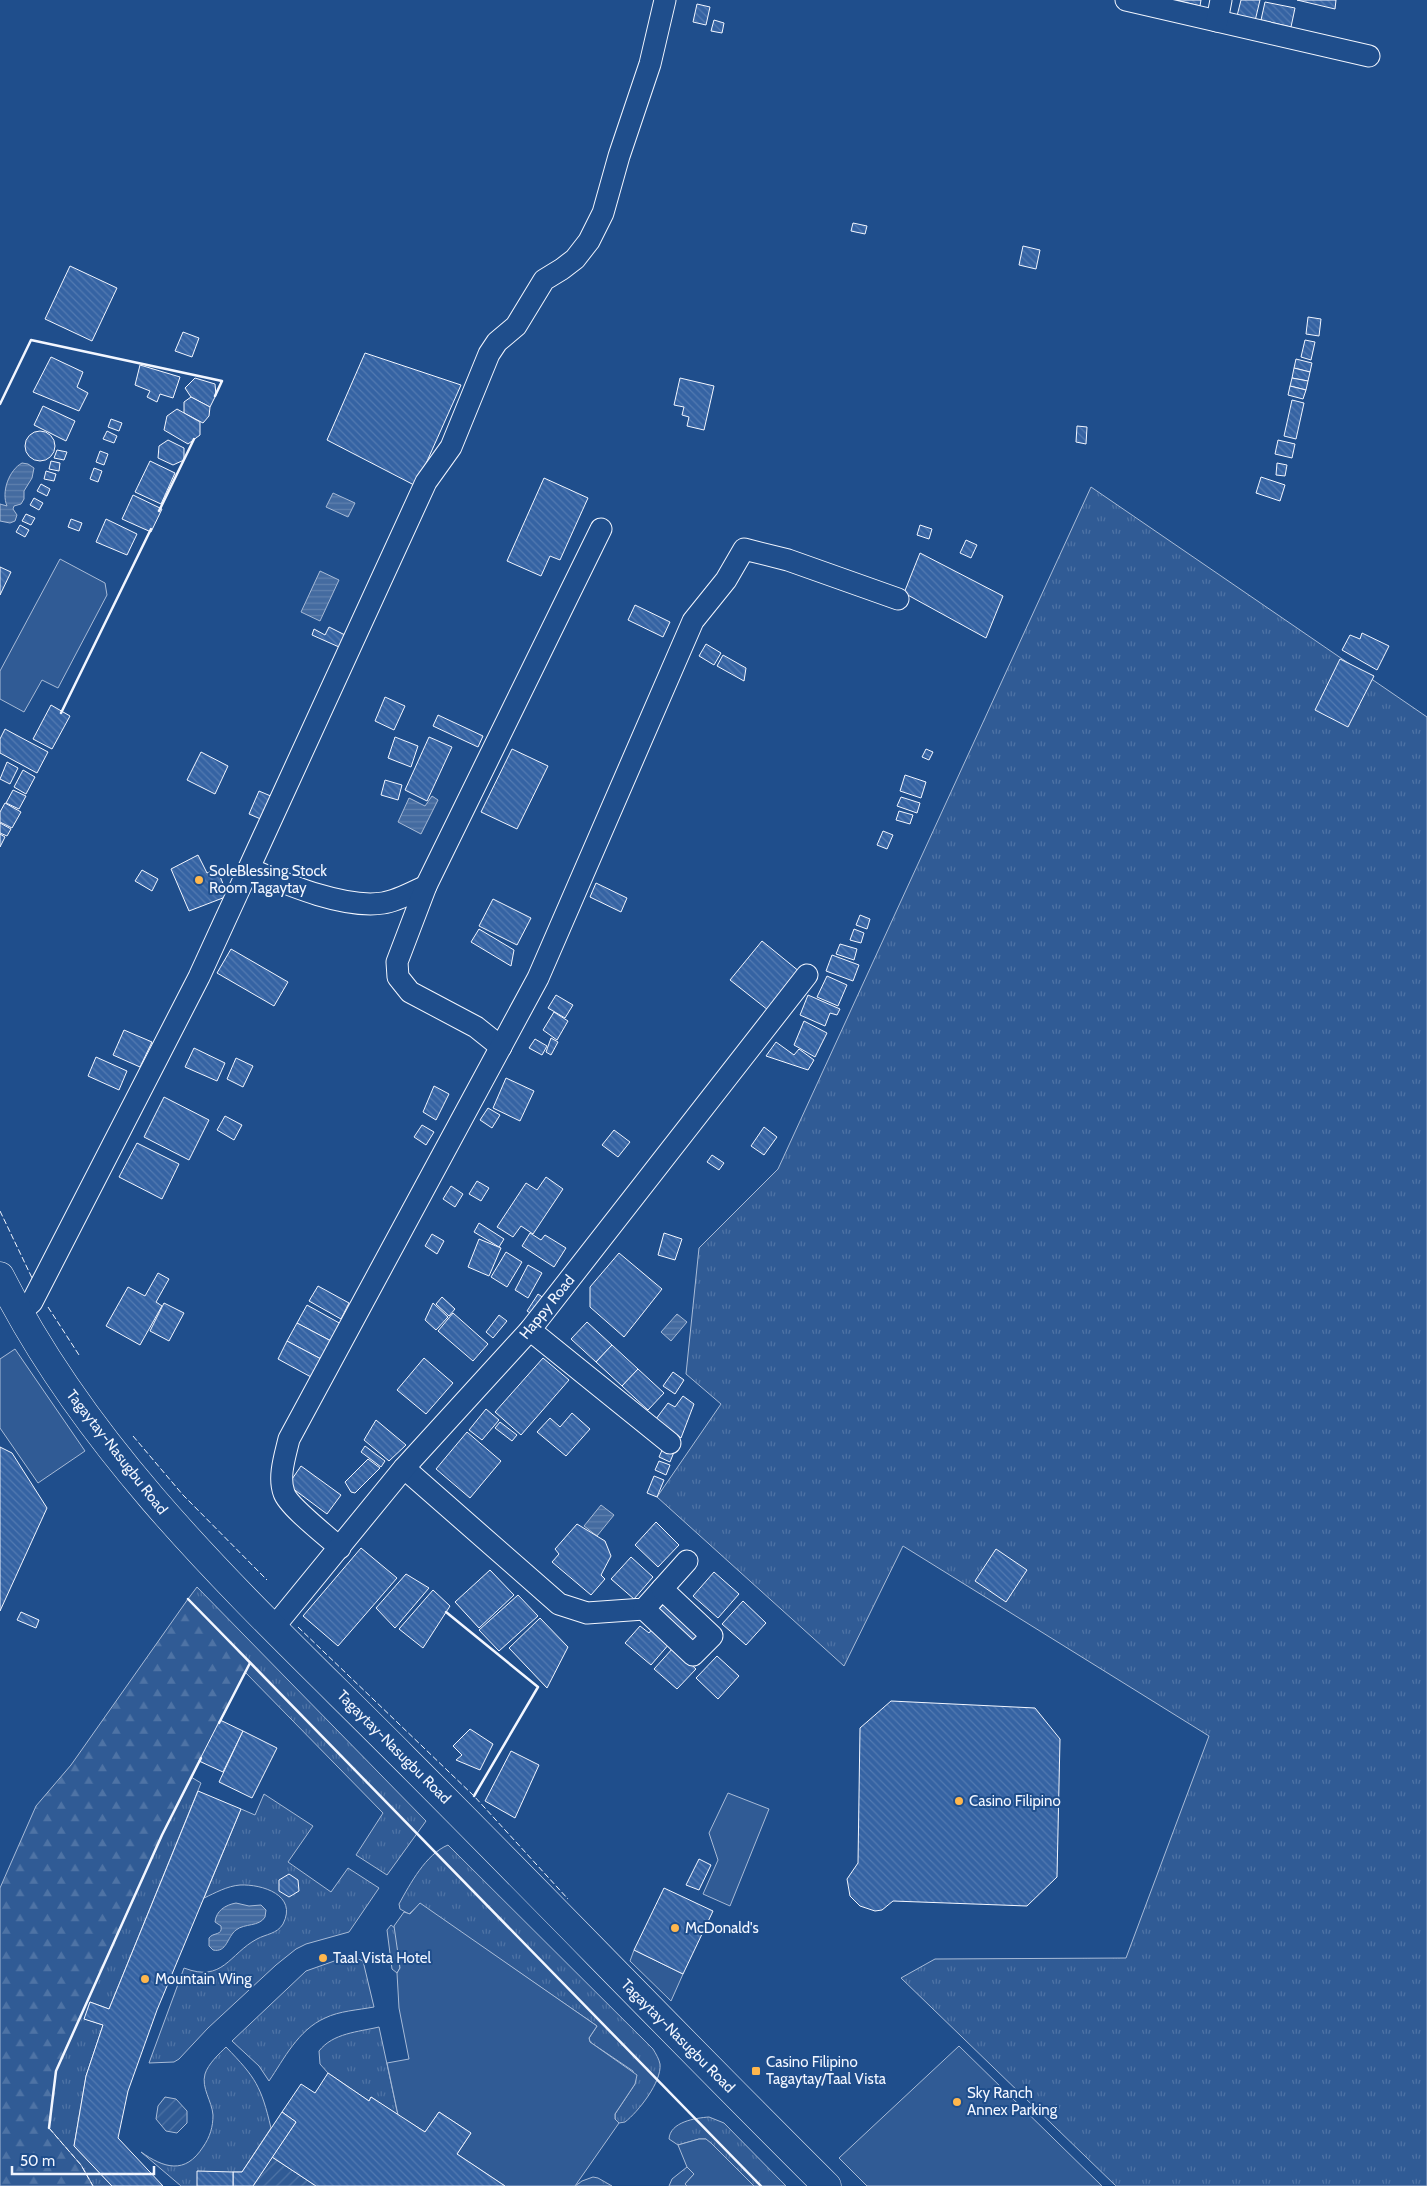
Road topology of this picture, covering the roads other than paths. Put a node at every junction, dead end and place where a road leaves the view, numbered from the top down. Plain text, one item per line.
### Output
1 (665, 0) edge
2 (1126, 0) edge
3 (1222, 0) edge
4 (1216, 21) junction
5 (1369, 56) dead end
6 (601, 529) dead end
7 (898, 599) dead end
8 (250, 869) junction
9 (426, 886) junction
10 (807, 975) dead end
11 (501, 1047) junction
12 (0, 1276) edge
13 (19, 1314) junction
14 (530, 1330) junction
15 (670, 1443) dead end
16 (404, 1468) junction
17 (340, 1548) junction
18 (687, 1561) dead end
19 (662, 1589) junction
20 (644, 1609) junction
21 (274, 1627) junction
22 (827, 2186) edge

1 - 8 street
2 - 4 street
3 - 4 street
4 - 5 street
6 - 9 street
7 - 11 street
8 - 9 street
8 - 13 street
9 - 11 street
10 - 14 street, Happy Road
11 - 17 street
12 - 13 main road, Tagaytay-Nasugbu Road
13 - 21 main road, Tagaytay-Nasugbu Road
14 - 15 street
14 - 16 street, Happy Road
16 - 17 street, Happy Road
16 - 20 street
17 - 21 street, Happy Road
18 - 19 street
19 - 20 street
19 - 20 street
21 - 22 main road, Tagaytay-Nasugbu Road

